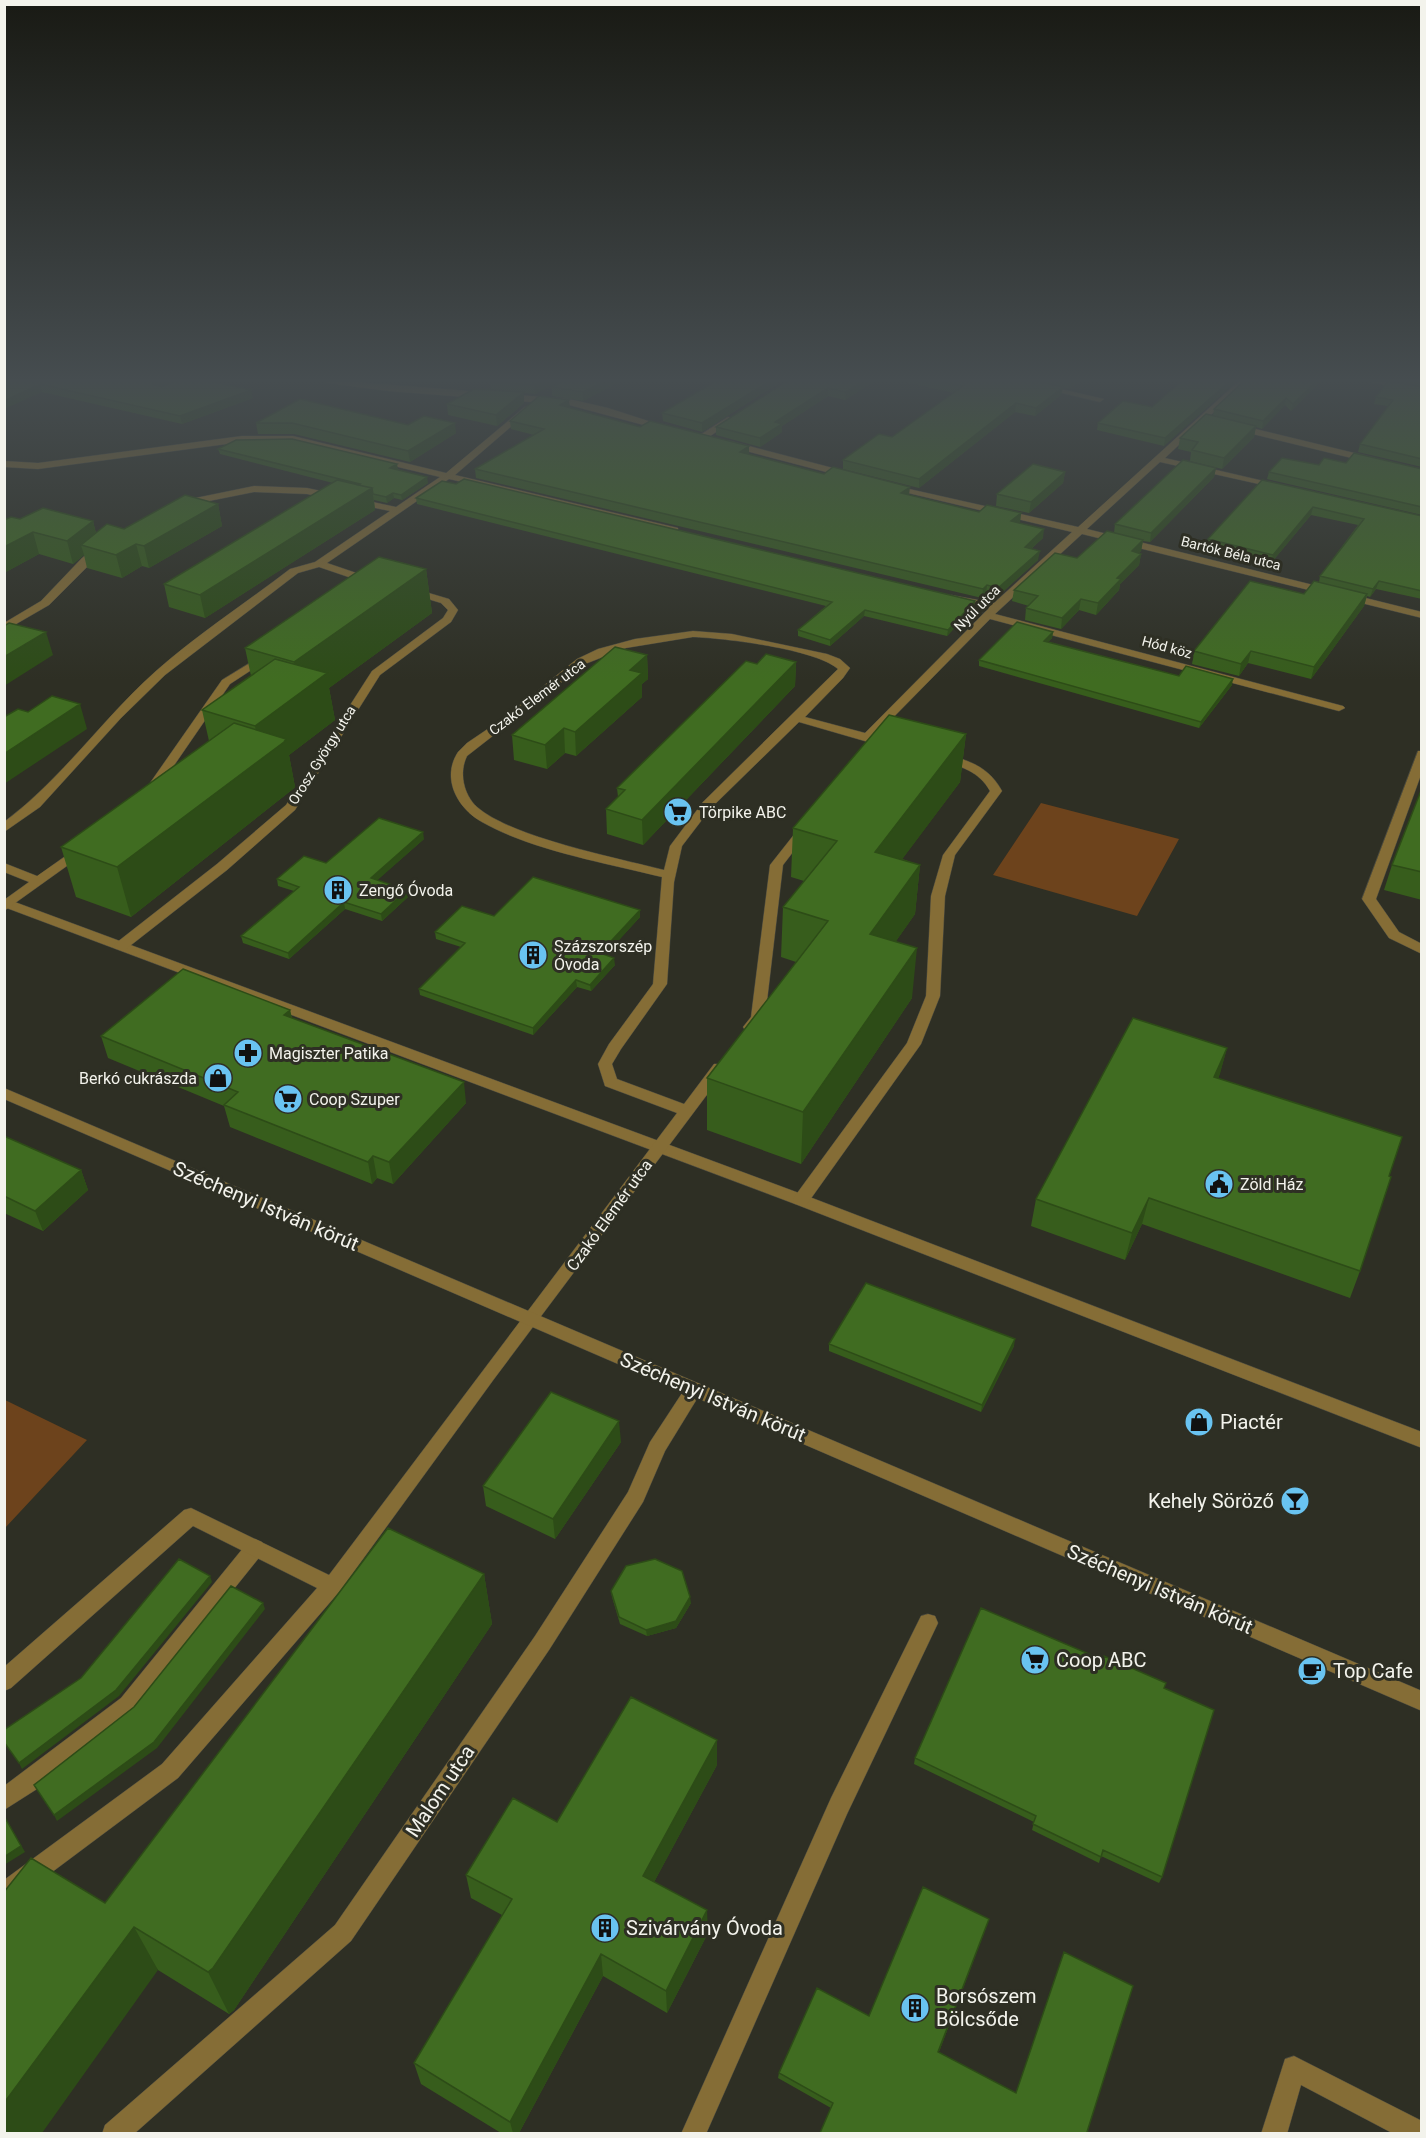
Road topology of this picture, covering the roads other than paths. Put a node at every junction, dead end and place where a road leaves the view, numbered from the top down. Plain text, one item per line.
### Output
1 (441, 481) edge
2 (473, 481) edge
3 (1135, 481) edge
4 (1254, 481) edge
5 (881, 483) edge
6 (1285, 488) edge
7 (168, 509) edge
8 (398, 510) junction
9 (682, 531) edge
10 (1080, 531) junction
11 (113, 539) edge
12 (319, 564) junction
13 (397, 588) edge
14 (368, 590) edge
15 (949, 596) edge
16 (992, 611) junction
17 (1422, 615) edge
18 (4, 628) edge
19 (274, 651) edge
20 (1339, 708) dead end
21 (796, 718) junction
22 (881, 742) junction
23 (928, 754) edge
24 (1422, 754) edge
25 (866, 760) edge
26 (140, 805) edge
27 (811, 820) edge
28 (4, 828) edge
29 (94, 840) edge
30 (4, 867) edge
31 (669, 875) junction
32 (38, 881) junction
33 (6, 904) edge
34 (121, 946) junction
35 (1422, 950) edge
36 (743, 1036) edge
37 (729, 1055) edge
38 (4, 1093) edge
39 (687, 1111) junction
40 (659, 1146) junction
41 (801, 1200) junction
42 (531, 1320) junction
43 (694, 1389) junction
44 (1422, 1440) edge
45 (255, 1548) junction
46 (332, 1586) junction
47 (928, 1623) dead end
48 (4, 1681) edge
49 (1422, 1701) edge
50 (4, 1799) edge
51 (4, 1894) edge
52 (114, 2133) edge
53 (693, 2133) edge
54 (1274, 2133) edge
55 (1422, 2133) edge

1 - 8 street
2 - 9 street
3 - 10 street, Nyúl utca
4 - 6 street
5 - 10 street, Bartók Béla utca
7 - 8 street
8 - 12 street
10 - 16 street, Nyúl utca
10 - 17 street, Bartók Béla utca
11 - 18 street
12 - 14 street
12 - 28 street
13 - 34 street, Orosz György utca
15 - 16 street, Hód köz
16 - 20 street, Hód köz
16 - 22 street, Nyúl utca
19 - 26 street
21 - 22 street
21 - 31 street, Czakó Elemér utca
21 - 31 street, Czakó Elemér utca
22 - 25 street
23 - 41 street
24 - 35 street
27 - 36 street
29 - 32 street
30 - 32 street
31 - 39 street, Czakó Elemér utca
32 - 33 street
33 - 34 street
34 - 40 street
37 - 39 street, Czakó Elemér utca
38 - 42 street, Széchenyi István körút
39 - 40 street, Czakó Elemér utca
40 - 41 street
40 - 42 street, Czakó Elemér utca
41 - 44 street
42 - 43 street, Széchenyi István körút
42 - 46 street
43 - 49 street, Széchenyi István körút
43 - 52 street, Malom utca
45 - 46 street
45 - 48 street
45 - 50 street
46 - 51 street
47 - 53 street
54 - 55 street

